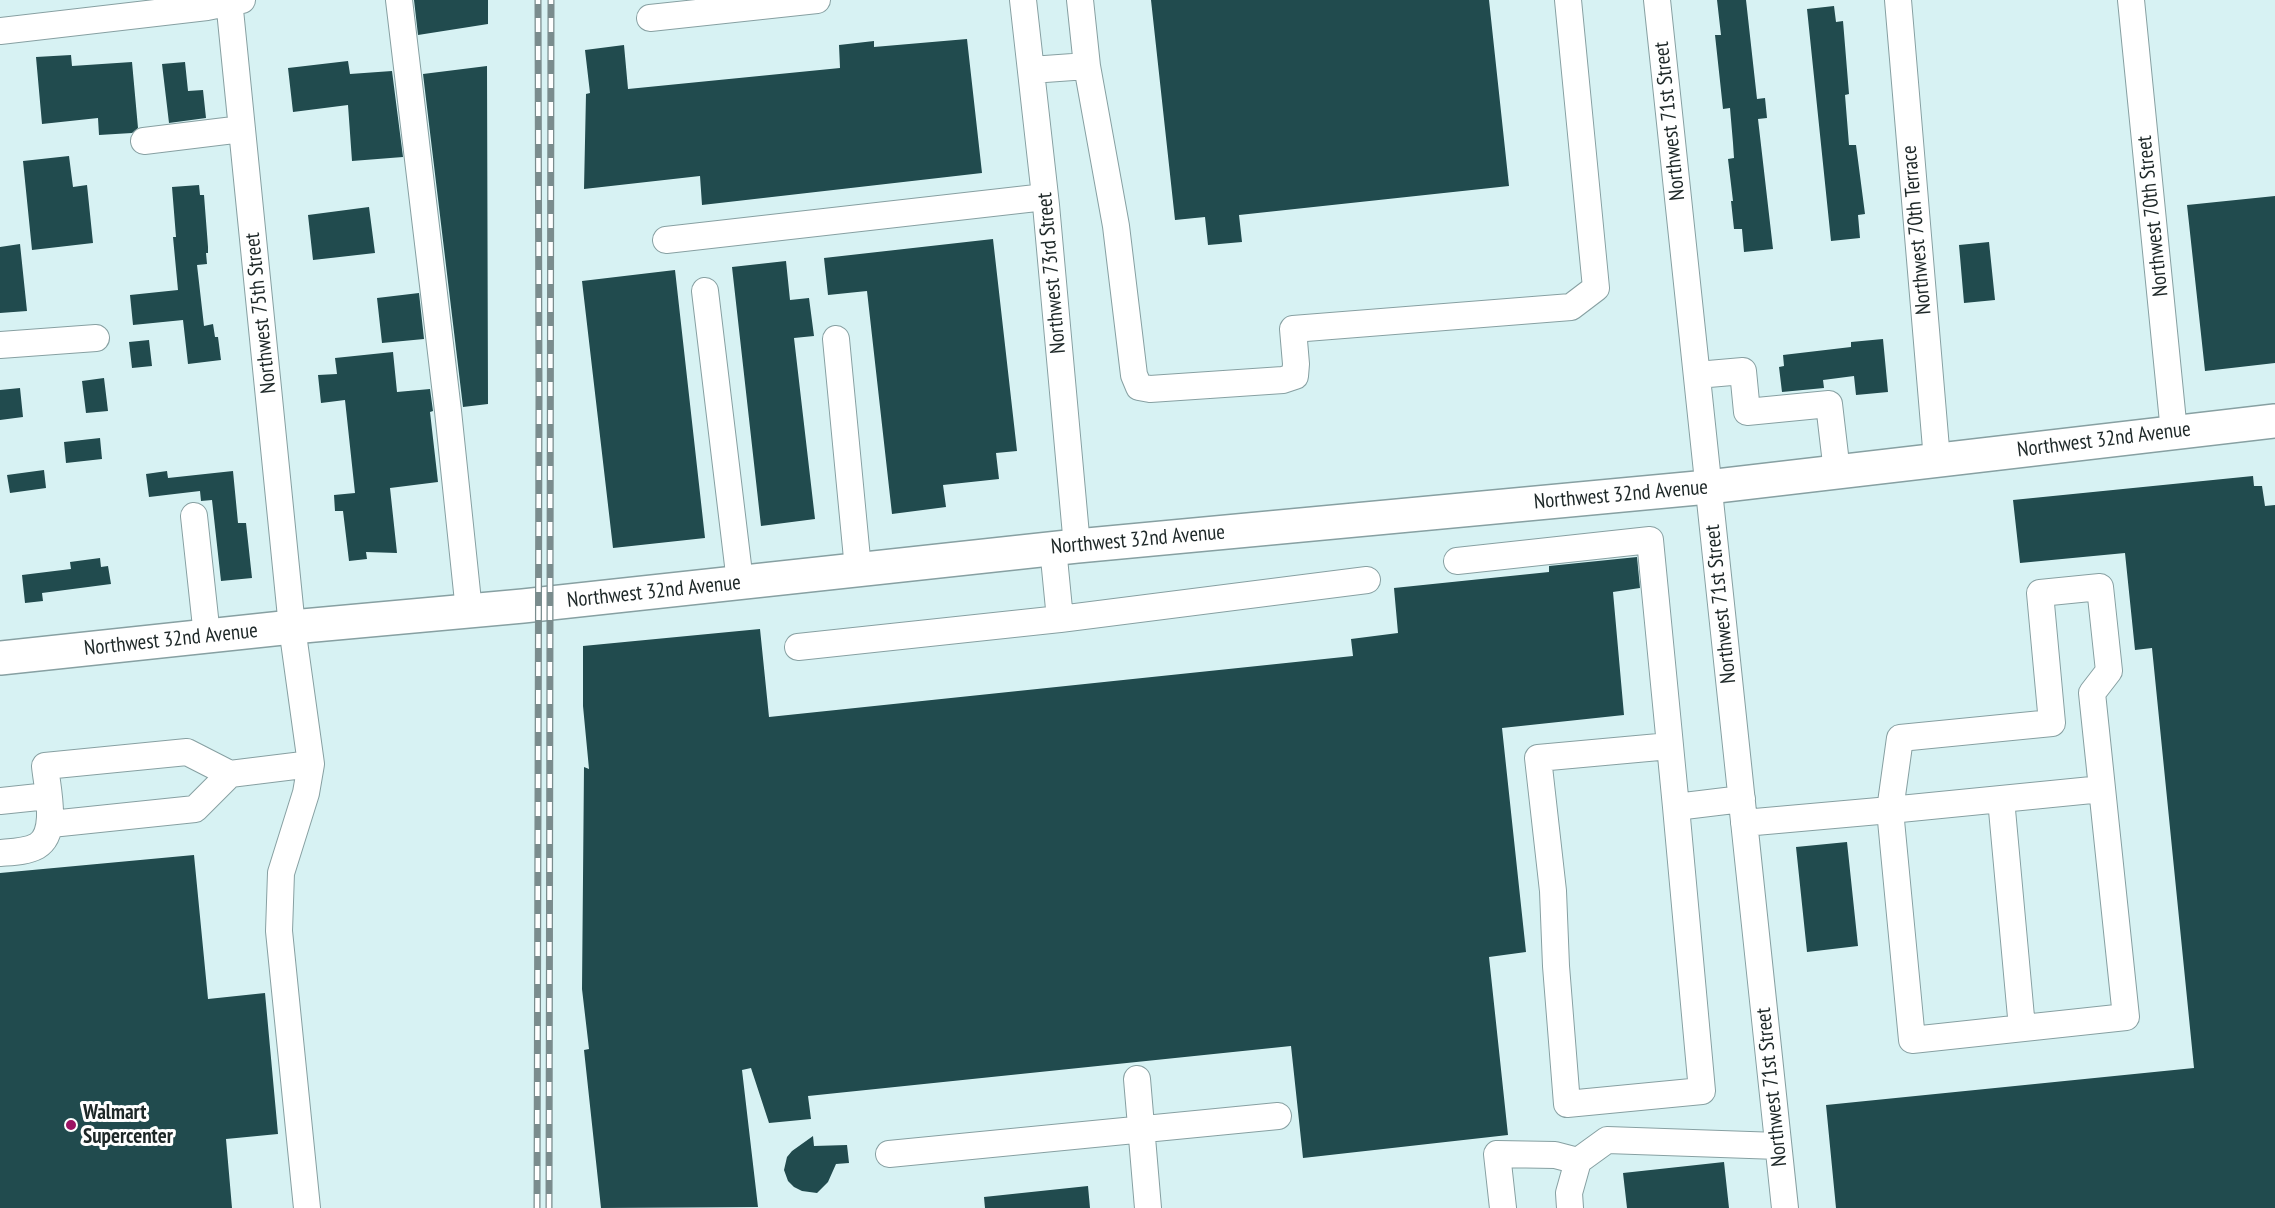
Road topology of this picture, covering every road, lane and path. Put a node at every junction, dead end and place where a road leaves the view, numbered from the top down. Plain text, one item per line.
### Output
1 (233, 0) edge
2 (399, 0) edge
3 (817, 0) edge
4 (1023, 0) edge
5 (1080, 0) edge
6 (1568, 0) edge
7 (1657, 0) edge
8 (1898, 0) edge
9 (2131, 0) edge
10 (650, 18) dead end
11 (0, 31) edge
12 (1087, 66) junction
13 (1031, 70) junction
14 (242, 129) junction
15 (144, 141) dead end
16 (1045, 197) junction
17 (666, 240) dead end
18 (705, 291) dead end
19 (96, 338) dead end
20 (836, 339) dead end
21 (0, 345) edge
22 (1697, 375) junction
23 (2275, 421) edge
24 (2174, 432) junction
25 (1936, 460) junction
26 (1837, 472) junction
27 (1708, 487) junction
28 (194, 516) dead end
29 (1065, 547) junction
30 (1457, 561) dead end
31 (858, 569) junction
32 (1367, 580) dead end
33 (740, 582) junction
34 (470, 611) junction
35 (1060, 619) junction
36 (292, 627) junction
37 (207, 636) junction
38 (798, 647) dead end
39 (0, 658) edge
40 (1670, 746) junction
41 (311, 764) junction
42 (230, 774) junction
43 (2102, 789) junction
44 (48, 796) junction
45 (2001, 799) junction
46 (0, 801) edge
47 (1676, 807) junction
48 (1890, 810) junction
49 (1743, 811) junction
50 (51, 824) junction
51 (0, 853) edge
52 (2022, 1028) junction
53 (1137, 1078) dead end
54 (1278, 1116) dead end
55 (1141, 1130) junction
56 (1778, 1146) junction
57 (889, 1154) dead end
58 (1578, 1161) junction
59 (307, 1208) edge
60 (1148, 1208) edge
61 (1503, 1208) edge
62 (1570, 1208) edge
63 (1785, 1208) edge

1 - 11 street
1 - 14 street, Northwest 75th Street
2 - 34 street
3 - 10 street
4 - 13 street, Northwest 73rd Street
5 - 12 street
6 - 12 street
7 - 22 street, Northwest 71st Street
8 - 25 street, Northwest 70th Terrace
9 - 24 street, Northwest 70th Street
12 - 13 street
13 - 16 street, Northwest 73rd Street
14 - 15 street
14 - 36 street, Northwest 75th Street
16 - 17 street
16 - 29 street, Northwest 73rd Street
18 - 33 street
19 - 21 street
20 - 31 street
22 - 26 street
22 - 27 street, Northwest 71st Street
23 - 24 main road, Northwest 32nd Avenue
24 - 25 main road, Northwest 32nd Avenue
25 - 26 main road, Northwest 32nd Avenue
26 - 27 main road, Northwest 32nd Avenue
27 - 29 main road, Northwest 32nd Avenue
27 - 49 street, Northwest 71st Street
28 - 37 street
29 - 31 main road, Northwest 32nd Avenue
29 - 35 street, Northwest 73rd Street
30 - 40 street
31 - 33 main road, Northwest 32nd Avenue
32 - 35 street
33 - 34 main road, Northwest 32nd Avenue
34 - 36 main road, Northwest 32nd Avenue
35 - 38 street
36 - 37 main road, Northwest 32nd Avenue
36 - 41 street, Northwest 75th Street
37 - 39 main road, Northwest 32nd Avenue
40 - 47 street
40 - 47 street
41 - 42 street
41 - 59 street, Northwest 75th Street
42 - 44 street
42 - 50 street
43 - 45 street
43 - 48 street
43 - 52 street
44 - 46 street
44 - 50 street
45 - 48 street
45 - 52 street
47 - 49 street
48 - 49 street
48 - 52 street
49 - 56 street, Northwest 71st Street
50 - 51 street
53 - 55 street
54 - 55 street
55 - 57 street
55 - 60 street
56 - 58 street
56 - 63 street, Northwest 71st Street
58 - 61 street
58 - 62 street

